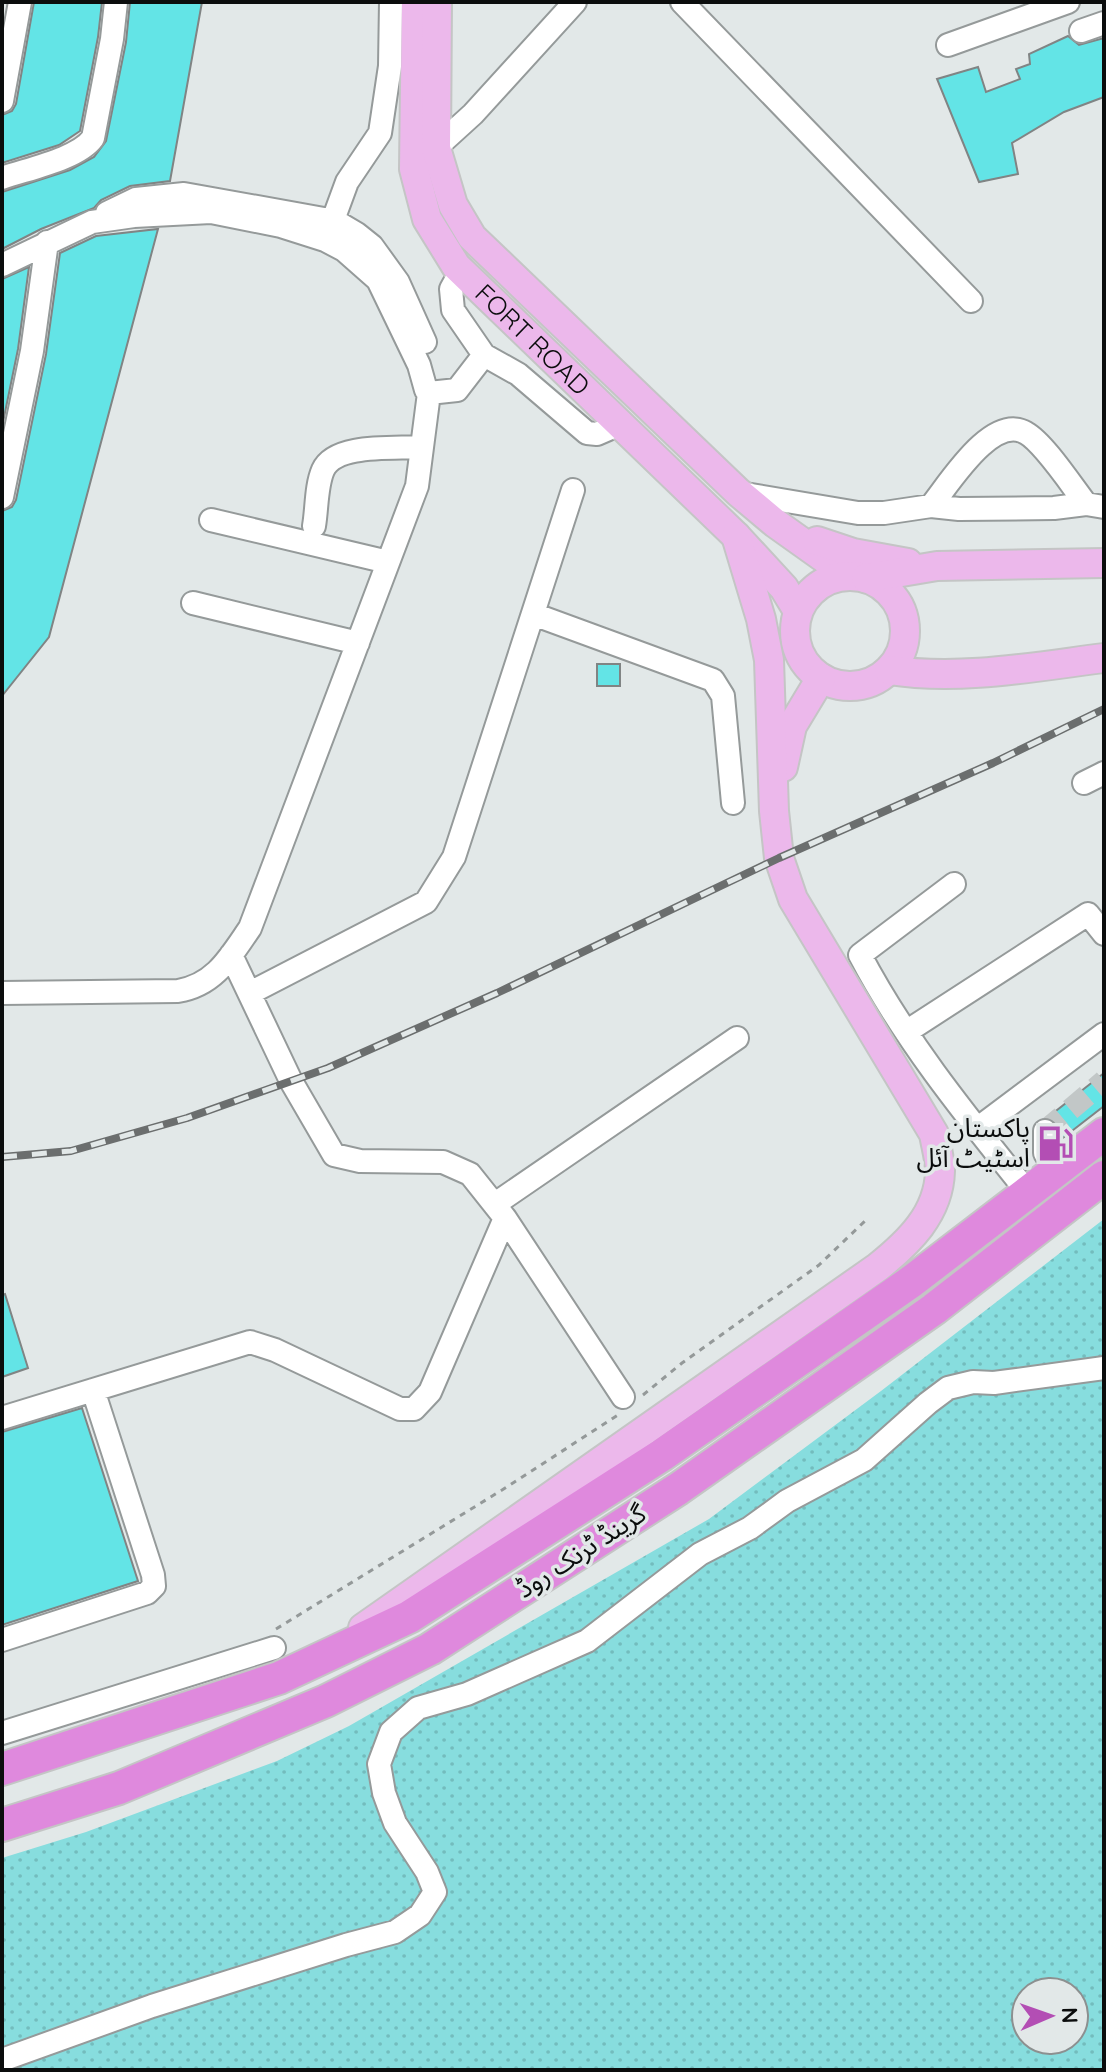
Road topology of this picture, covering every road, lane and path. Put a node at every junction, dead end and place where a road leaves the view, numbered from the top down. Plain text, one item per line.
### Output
1 (20, 2) edge
2 (116, 2) edge
3 (391, 2) edge
4 (416, 2) edge
5 (437, 2) edge
6 (575, 2) edge
7 (682, 2) edge
8 (1068, 2) edge
9 (1104, 23) edge
10 (1081, 31) dead end
11 (948, 45) dead end
12 (2, 101) edge
13 (436, 148) junction
14 (414, 169) junction
15 (2, 178) edge
16 (330, 230) junction
17 (47, 242) junction
18 (2, 265) edge
19 (461, 271) junction
20 (971, 301) dead end
21 (484, 355) junction
22 (436, 392) junction
23 (620, 424) junction
24 (421, 447) junction
25 (573, 490) dead end
26 (738, 492) junction
27 (2, 497) edge
28 (1095, 505) edge
29 (931, 506) junction
30 (211, 520) dead end
31 (775, 523) junction
32 (314, 526) dead end
33 (736, 536) junction
34 (388, 562) junction
35 (1104, 563) edge
36 (937, 566) junction
37 (857, 577) junction
38 (193, 603) dead end
39 (798, 611) junction
40 (533, 614) junction
41 (358, 643) junction
42 (1104, 658) edge
43 (889, 670) junction
44 (821, 678) junction
45 (733, 803) dead end
46 (774, 811) junction
47 (954, 884) dead end
48 (1104, 934) edge
49 (231, 955) junction
50 (2, 993) edge
51 (250, 993) junction
52 (906, 1032) junction
53 (1104, 1034) edge
54 (737, 1038) dead end
55 (977, 1129) junction
56 (1045, 1131) dead end
57 (1104, 1134) edge
58 (1057, 1173) junction
59 (1104, 1177) edge
60 (1029, 1194) junction
61 (500, 1211) junction
62 (866, 1220) dead end
63 (1104, 1368) edge
64 (93, 1390) junction
65 (628, 1402) junction
66 (2, 1418) edge
67 (2, 1640) edge
68 (275, 1652) junction
69 (313, 1663) junction
70 (2, 1733) edge
71 (2, 1769) edge
72 (2, 1825) edge
73 (2, 2060) edge

1 - 12 street
2 - 15 street
3 - 16 street
4 - 14 main road, FORT ROAD
5 - 13 main road, FORT ROAD
6 - 13 street
7 - 20 street
8 - 11 street
9 - 10 street
13 - 14 street
13 - 26 main road, FORT ROAD
14 - 19 main road, FORT ROAD
16 - 17 street
16 - 22 street
17 - 18 street
17 - 27 street
19 - 21 street
19 - 23 main road, FORT ROAD
21 - 22 street
21 - 23 street
22 - 24 street
23 - 33 main road, FORT ROAD
24 - 32 street
24 - 34 street
25 - 40 street
26 - 29 street
26 - 31 main road, FORT ROAD
28 - 29 street
28 - 29 street
30 - 34 street
31 - 36 main road
31 - 37 main road, FORT ROAD
33 - 39 main road, FORT ROAD
33 - 46 main road
34 - 41 street
35 - 36 main road
36 - 37 main road
37 - 39 main road
37 - 43 main road
38 - 41 street
39 - 44 main road
40 - 45 street
40 - 51 street
41 - 49 street
42 - 43 main road
43 - 44 main road
44 - 46 main road
46 - 69 main road
47 - 52 street
48 - 52 street
49 - 50 street
49 - 51 street
51 - 61 street
52 - 55 street
53 - 55 street
54 - 61 street
55 - 60 street
56 - 58 street
57 - 58 highway, گرینڈ ٹرنک روڈ
58 - 60 highway, گرینڈ ٹرنک روڈ
59 - 72 highway, گرینڈ ٹرنک روڈ
60 - 69 highway, گرینڈ ٹرنک روڈ
61 - 64 street
61 - 65 street
62 - 65 path
63 - 73 street
64 - 66 street
64 - 67 street
65 - 68 path
68 - 69 highway, گرینڈ ٹرنک روڈ
68 - 70 street
68 - 71 highway, گرینڈ ٹرنک روڈ

